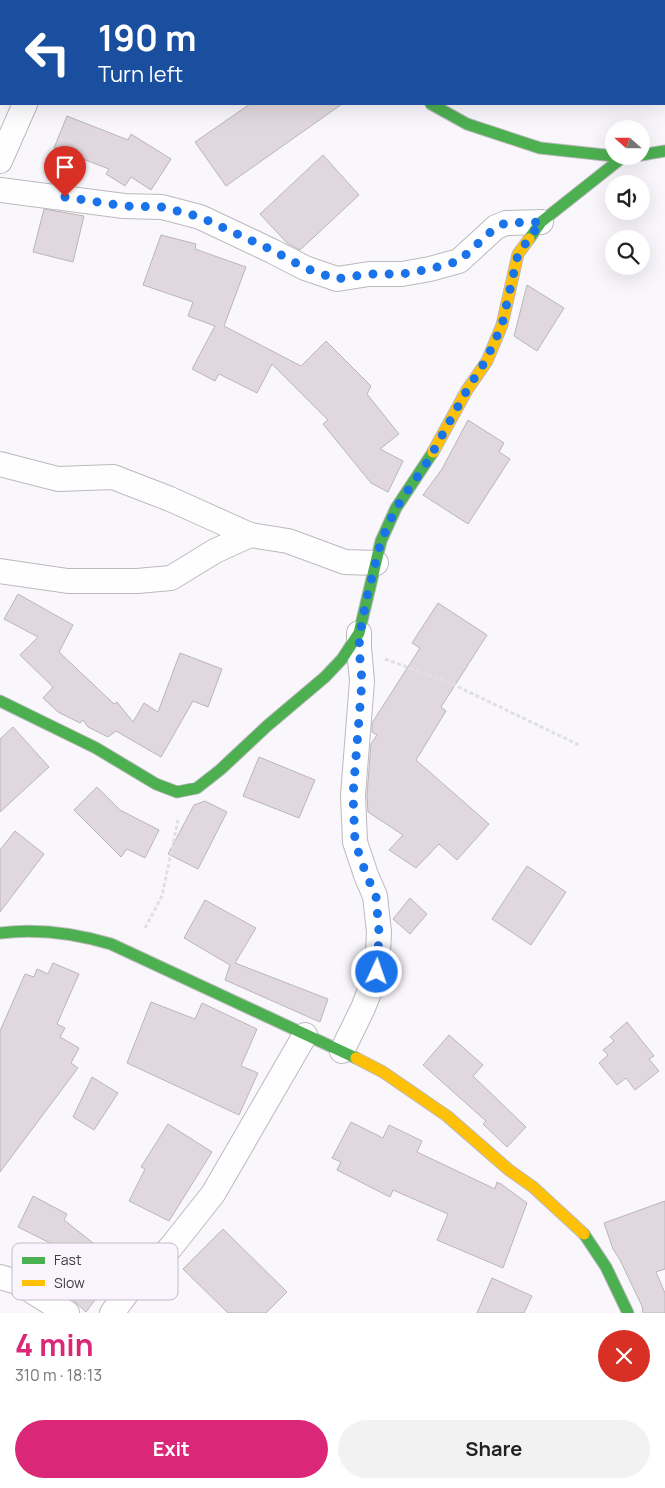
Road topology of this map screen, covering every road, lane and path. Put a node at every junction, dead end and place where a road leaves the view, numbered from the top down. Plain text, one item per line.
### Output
1 (25, 105) edge
2 (433, 105) edge
3 (665, 151) edge
4 (605, 154) edge
5 (650, 154) edge
6 (0, 161) edge
7 (610, 165) edge
8 (0, 190) edge
9 (541, 222) junction
10 (0, 464) edge
11 (250, 535) junction
12 (376, 563) junction
13 (0, 571) edge
14 (359, 640) junction
15 (0, 701) edge
16 (579, 745) dead end
17 (177, 792) junction
18 (0, 933) edge
19 (131, 954) junction
20 (305, 1034) junction
21 (342, 1051) junction
22 (174, 1243) edge
23 (0, 1277) edge
24 (12, 1281) edge
25 (46, 1300) edge
26 (122, 1300) edge
27 (67, 1313) edge
28 (112, 1313) edge
29 (628, 1313) edge

1 - 6 street
2 - 4 street
3 - 5 street
7 - 9 street
8 - 9 street
9 - 12 street
10 - 11 street
11 - 12 street
11 - 13 street
12 - 14 street
14 - 16 path
14 - 17 street
14 - 21 street
15 - 17 street
17 - 19 path
18 - 19 street
19 - 20 street
20 - 21 street
20 - 22 street
21 - 29 street
23 - 24 street
25 - 27 street
26 - 28 street

